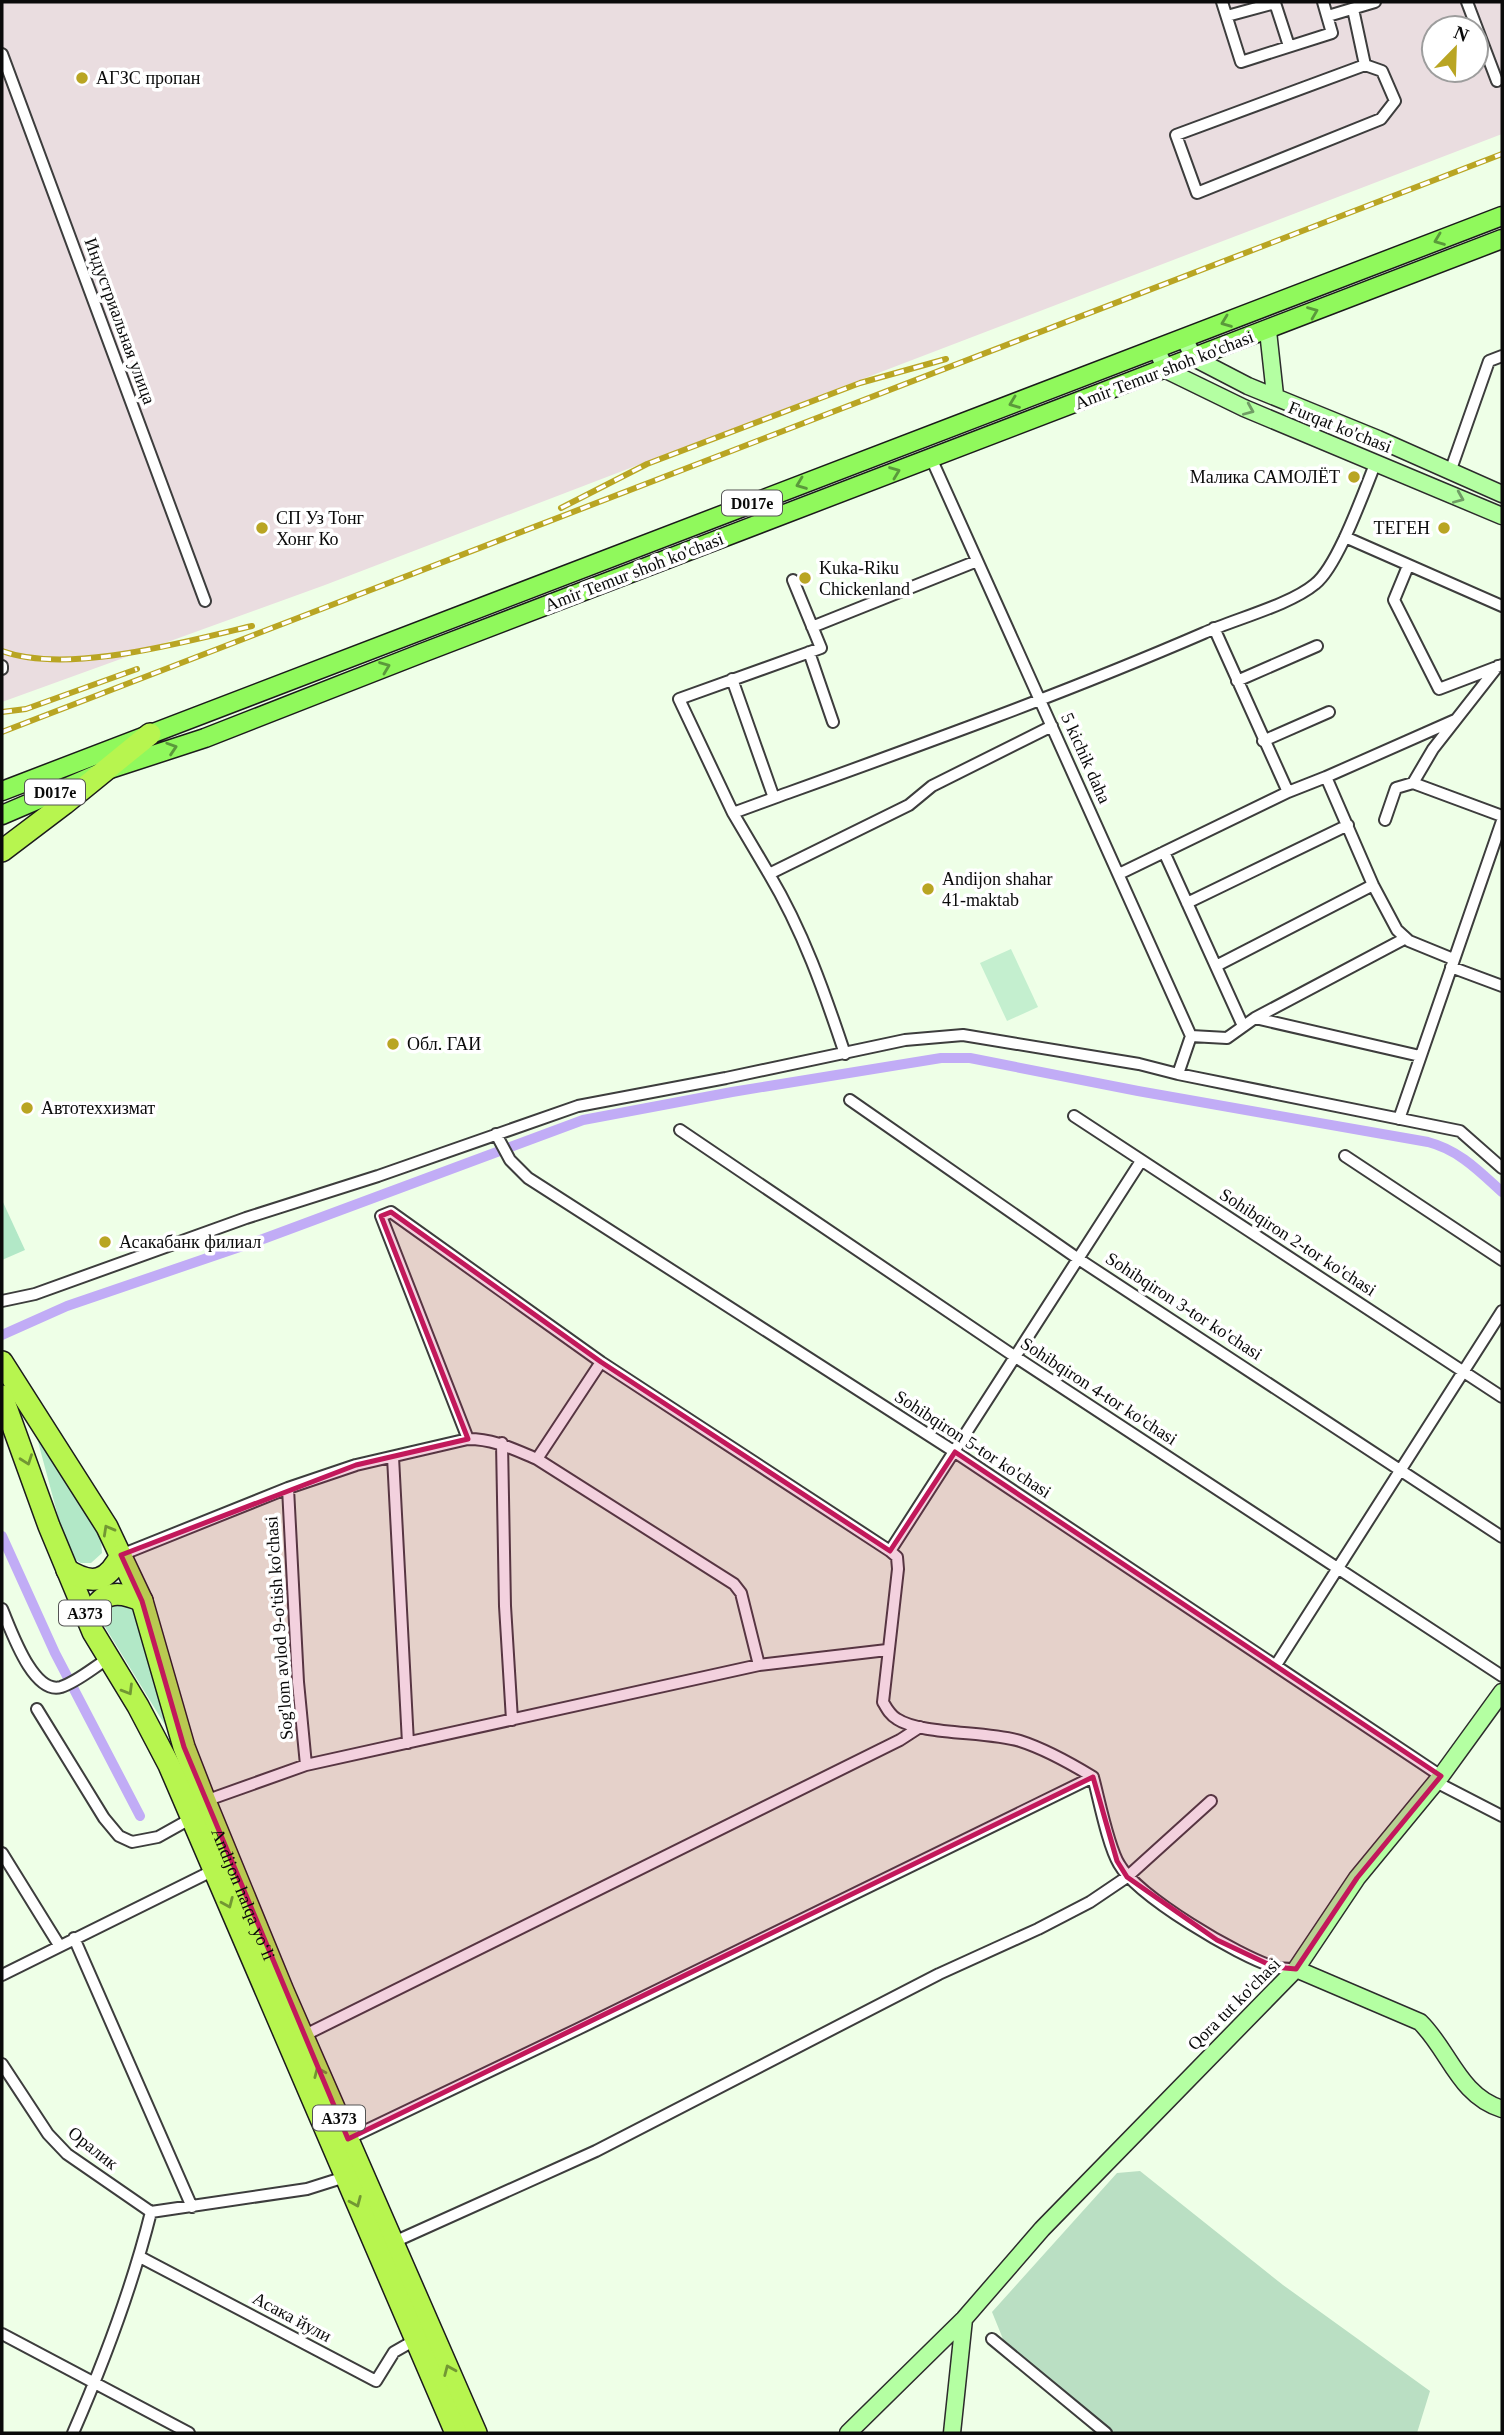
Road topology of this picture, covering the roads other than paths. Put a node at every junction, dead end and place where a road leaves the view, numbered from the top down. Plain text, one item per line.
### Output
1 (1222, 2) edge
2 (1323, 2) edge
3 (1375, 2) edge
4 (1467, 2) edge
5 (1353, 9) junction
6 (1227, 16) junction
7 (1328, 16) junction
8 (1289, 46) junction
9 (2, 54) edge
10 (1365, 65) junction
11 (1497, 82) dead end
12 (1502, 216) edge
13 (1502, 239) edge
14 (1268, 331) junction
15 (1184, 338) junction
16 (1156, 348) junction
17 (1502, 356) edge
18 (1194, 358) junction
19 (1166, 370) junction
20 (1275, 395) junction
21 (931, 458) junction
22 (1376, 462) junction
23 (1450, 472) junction
24 (1502, 494) edge
25 (1502, 516) edge
26 (1345, 537) junction
27 (977, 561) junction
28 (1409, 566) junction
29 (793, 580) dead end
30 (205, 601) dead end
31 (1502, 606) edge
32 (812, 627) junction
33 (1214, 628) junction
34 (1317, 646) dead end
35 (809, 652) junction
36 (1500, 666) edge
37 (732, 679) junction
38 (1237, 681) junction
39 (1040, 699) junction
40 (1329, 712) dead end
41 (1455, 719) junction
42 (834, 722) dead end
43 (1052, 726) junction
44 (150, 734) junction
45 (1263, 741) junction
46 (107, 770) junction
47 (1326, 777) junction
48 (1413, 783) junction
49 (2, 791) edge
50 (1288, 792) junction
51 (774, 798) junction
52 (733, 813) junction
53 (2, 815) edge
54 (1502, 818) edge
55 (1385, 820) dead end
56 (1348, 825) junction
57 (1498, 848) edge
58 (2, 851) edge
59 (1164, 852) junction
60 (769, 874) junction
61 (1119, 874) junction
62 (1373, 885) junction
63 (1187, 903) junction
64 (1404, 939) junction
65 (1452, 963) junction
66 (1216, 967) junction
67 (1502, 986) edge
68 (1255, 1018) junction
69 (1243, 1026) junction
70 (1191, 1036) junction
71 (845, 1054) junction
72 (1420, 1056) junction
73 (1178, 1074) junction
74 (849, 1100) dead end
75 (1074, 1116) dead end
76 (1399, 1119) junction
77 (680, 1130) dead end
78 (497, 1137) junction
79 (1345, 1156) dead end
80 (1141, 1161) junction
81 (1502, 1168) edge
82 (1077, 1258) junction
83 (1502, 1260) edge
84 (2, 1301) edge
85 (1502, 1311) edge
86 (1014, 1356) junction
87 (2, 1362) edge
88 (601, 1362) junction
89 (1465, 1371) junction
90 (2, 1396) edge
91 (1502, 1397) edge
92 (468, 1439) junction
93 (502, 1443) junction
94 (955, 1452) junction
95 (393, 1457) junction
96 (537, 1459) junction
97 (1401, 1469) junction
98 (288, 1488) junction
99 (1502, 1537) edge
100 (890, 1551) junction
101 (121, 1555) junction
102 (1338, 1568) junction
103 (67, 1570) junction
104 (142, 1601) junction
105 (2, 1609) edge
106 (88, 1620) junction
107 (887, 1650) junction
108 (109, 1658) junction
109 (760, 1665) junction
110 (1276, 1665) junction
111 (1502, 1676) edge
112 (1502, 1692) edge
113 (37, 1709) dead end
114 (512, 1720) junction
115 (919, 1727) junction
116 (408, 1743) junction
117 (306, 1765) junction
118 (1093, 1777) junction
119 (1439, 1779) junction
120 (1211, 1801) dead end
121 (199, 1809) junction
122 (1502, 1816) edge
123 (2, 1853) edge
124 (214, 1870) junction
125 (1127, 1877) junction
126 (74, 1938) junction
127 (59, 1945) junction
128 (1296, 1969) junction
129 (2, 1975) edge
130 (303, 2036) junction
131 (2, 2064) edge
132 (1502, 2109) edge
133 (348, 2139) junction
134 (345, 2177) junction
135 (192, 2207) junction
136 (152, 2212) junction
137 (394, 2242) junction
138 (140, 2257) junction
139 (964, 2319) junction
140 (2, 2334) edge
141 (992, 2339) dead end
142 (415, 2340) junction
143 (95, 2383) junction
144 (73, 2433) edge
145 (189, 2433) edge
146 (456, 2433) edge
147 (476, 2433) edge
148 (848, 2433) edge
149 (952, 2433) edge
150 (1106, 2433) edge

1 - 6 street
2 - 7 street
3 - 5 street
4 - 11 street
5 - 7 street
5 - 10 street
6 - 8 street
6 - 8 street
7 - 8 street
9 - 30 street, Индустриальная улица
10 - 10 street
12 -> 15 main road, Amir Temur shoh ko'chasi / D017e
14 -> 13 main road, Amir Temur shoh ko'chasi / D017e
14 - 18 main road, Amir Temur shoh ko'chasi / D017e
14 - 20 street
15 - 16 main road, Amir Temur shoh ko'chasi / D017e
15 - 18 street
16 - 19 street
16 -> 44 main road, Amir Temur shoh ko'chasi / D017e
17 - 23 street
18 - 19 main road, Amir Temur shoh ko'chasi / D017e
18 - 20 street, Furqat ko'chasi
19 - 21 main road, Amir Temur shoh ko'chasi / D017e
19 -> 22 street, Furqat ko'chasi
20 - 23 street, Furqat ko'chasi
21 - 27 street, 5 kichik daha
46 -> 21 main road, Amir Temur shoh ko'chasi / D017e
22 -> 25 street, Furqat ko'chasi
22 - 26 street
23 - 24 street, Furqat ko'chasi
26 - 28 street
26 - 33 street
27 - 32 street
27 - 39 street, 5 kichik daha
28 - 31 street
28 - 36 street
29 - 32 street
32 - 35 street
33 - 38 street
33 - 39 street
34 - 38 street
35 - 37 street
35 - 42 street
36 - 41 street
37 - 51 street
37 - 52 street
38 - 45 street
39 - 43 street, 5 kichik daha
39 - 51 street
40 - 45 street
41 - 47 street
41 - 48 street
43 - 60 street
43 - 61 street, 5 kichik daha
44 - 46 highway
44 - 49 main road, Amir Temur shoh ko'chasi / D017e
45 - 50 street
46 - 53 main road, Amir Temur shoh ko'chasi / D017e
46 - 58 highway
47 - 50 street
47 - 56 street
48 - 54 street
48 - 55 street
50 - 59 street
51 - 52 street
52 - 60 street
54 - 57 street
56 - 62 street
56 - 63 street
57 - 65 street
59 - 61 street
59 - 63 street
60 - 71 street
61 - 70 street, 5 kichik daha
62 - 64 street
62 - 66 street
63 - 66 street
64 - 65 street
64 - 68 street
65 - 67 street
65 - 72 street
66 - 69 street
68 - 69 street
68 - 72 street
69 - 70 street
70 - 73 street
71 - 73 street
71 - 78 street
72 - 76 street
73 - 76 street
74 - 82 street, Sohibqiron 3-tor ko'chasi
75 - 80 street, Sohibqiron 2-tor ko'chasi
76 - 81 street
77 - 86 street, Sohibqiron 4-tor ko'chasi
78 - 84 street
78 - 94 street, Sohibqiron 5-tor ko'chasi
79 - 83 street
80 - 82 street
80 - 89 street, Sohibqiron 2-tor ko'chasi
82 - 86 street
82 - 97 street, Sohibqiron 3-tor ko'chasi
85 - 89 street
86 - 94 street
86 - 102 street, Sohibqiron 4-tor ko'chasi
101 -> 87 highway, Andijon halqa yo‘li / A373
88 - 92 street
88 - 96 street
88 - 100 street
89 - 91 street, Sohibqiron 2-tor ko'chasi
89 - 97 street
90 -> 103 highway, Andijon halqa yo‘li / A373
92 - 93 street
92 - 95 street
93 - 96 street
93 - 114 street
94 - 100 street
94 - 110 street, Sohibqiron 5-tor ko'chasi
95 - 98 street
95 - 116 street
96 - 109 street
97 - 99 street, Sohibqiron 3-tor ko'chasi
97 - 102 street
98 - 101 street
98 - 117 street, Sog'lom avlod 9-o'tish ko'chasi
100 - 107 street
101 - 103 highway
101 - 104 highway, Andijon halqa yo‘li / A373
102 - 110 street
102 - 111 street, Sohibqiron 4-tor ko'chasi
103 - 106 highway, Andijon halqa yo‘li / A373
104 - 106 highway
104 - 121 highway, Andijon halqa yo‘li / A373
105 - 108 street
106 - 108 highway, Andijon halqa yo‘li / A373
107 - 109 street
107 - 115 street
108 -> 121 highway, Andijon halqa yo‘li / A373
109 - 114 street
110 - 119 street, Sohibqiron 5-tor ko'chasi
112 - 119 street, Qora tut ko'chasi
113 - 121 street
114 - 116 street
115 - 118 street
115 - 130 street
116 - 117 street
117 - 121 street
118 - 125 street
118 - 133 street
119 - 122 street, Sohibqiron 5-tor ko'chasi
119 - 128 street, Qora tut ko'chasi
120 - 125 street
121 - 124 highway, Andijon halqa yo‘li / A373
121 - 130 highway, Andijon halqa yo‘li / A373
123 - 127 street
124 - 126 street
124 -> 134 highway, Andijon halqa yo‘li / A373
125 - 128 street
125 - 137 street
126 - 127 street
126 - 135 street
127 - 129 street
128 - 132 street
128 - 139 street, Qora tut ko'chasi
133 -> 130 highway, Andijon halqa yo‘li / A373
131 - 136 street, Оралик
133 - 137 highway, Andijon halqa yo‘li / A373
134 - 135 street
134 -> 142 highway, Andijon halqa yo‘li / A373
135 - 136 street
136 - 138 street
147 -> 137 highway, Andijon halqa yo‘li / A373
138 - 142 street, Асака йули
138 - 143 street
139 - 148 street, Qora tut ko'chasi
139 - 149 street
140 - 143 street
141 - 150 street
142 - 146 highway, Andijon halqa yo‘li / A373
143 - 144 street
143 - 145 street

